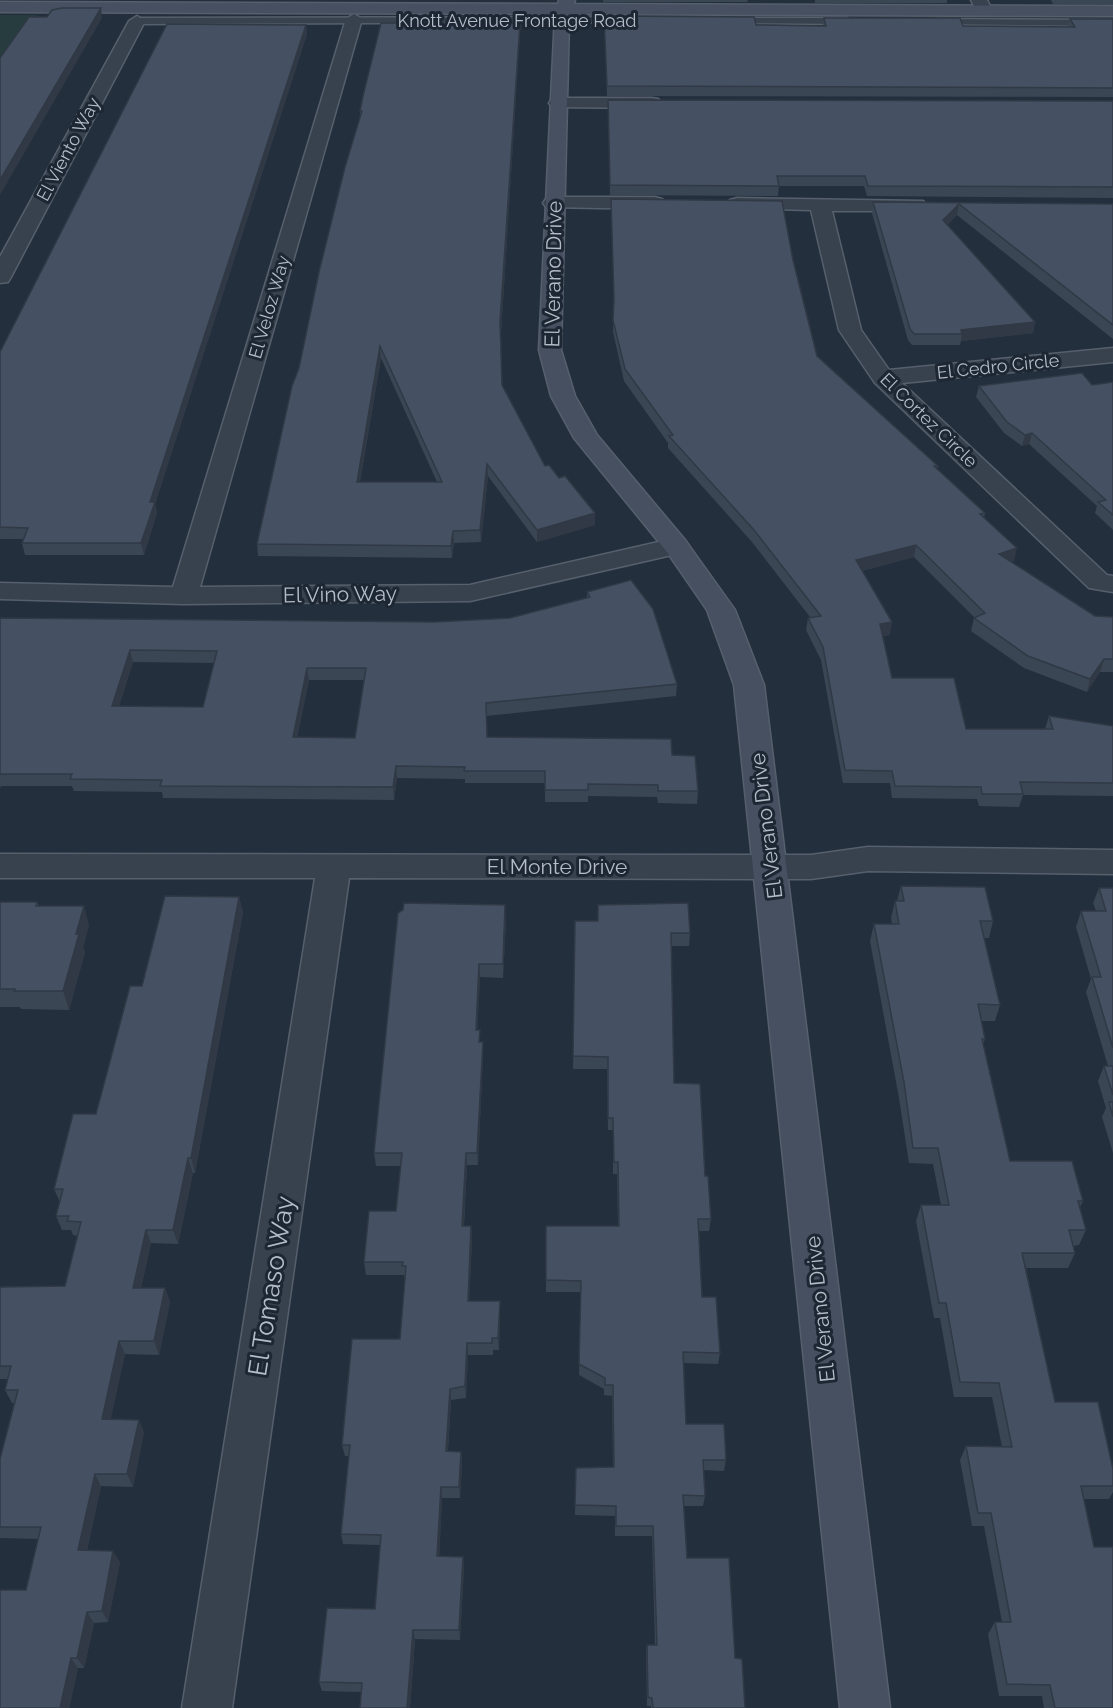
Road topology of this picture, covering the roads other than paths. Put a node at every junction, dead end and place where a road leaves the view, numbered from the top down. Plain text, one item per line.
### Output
1 (79, 3) edge
2 (428, 4) edge
3 (789, 5) edge
4 (982, 5) edge
5 (0, 7) edge
6 (564, 9) edge
7 (1113, 11) edge
8 (354, 19) junction
9 (643, 20) edge
10 (137, 21) joint
11 (725, 21) edge
12 (855, 21) edge
13 (925, 22) edge
14 (1113, 23) edge
15 (558, 103) junction
16 (664, 103) edge
17 (553, 203) junction
18 (669, 204) edge
19 (716, 204) edge
20 (820, 204) junction
21 (938, 205) edge
22 (0, 277) edge
23 (1113, 355) edge
24 (882, 378) junction
25 (676, 546) junction
26 (1113, 584) edge
27 (0, 591) edge
28 (184, 596) junction
29 (1113, 862) edge
30 (334, 865) junction
31 (0, 866) edge
32 (771, 867) junction
33 (207, 1708) edge
34 (865, 1708) edge

1 - 2 street
1 - 5 street
2 - 6 street
3 - 4 street
3 - 6 street
4 - 7 street
6 - 8 lane, Knott Avenue Frontage Road
6 - 9 lane, Knott Avenue Frontage Road
6 - 15 street, El Verano Drive
8 - 10 lane, Knott Avenue Frontage Road
8 - 28 street, El Veloz Way
10 - 22 street, El Viento Way
11 - 12 lane
13 - 14 lane
15 - 16 street
15 - 17 street, El Verano Drive
17 - 18 street
17 - 25 street, El Verano Drive
19 - 20 street
20 - 21 street
20 - 24 street, El Cortez Circle
23 - 24 street, El Cedro Circle
24 - 26 street, El Cortez Circle
25 - 28 street, El Vino Way
25 - 32 street, El Verano Drive
27 - 28 street, El Vino Way
29 - 32 street, El Monte Drive
30 - 31 street, El Monte Drive
30 - 32 street, El Monte Drive
30 - 33 street, El Tomaso Way
32 - 34 street, El Verano Drive

